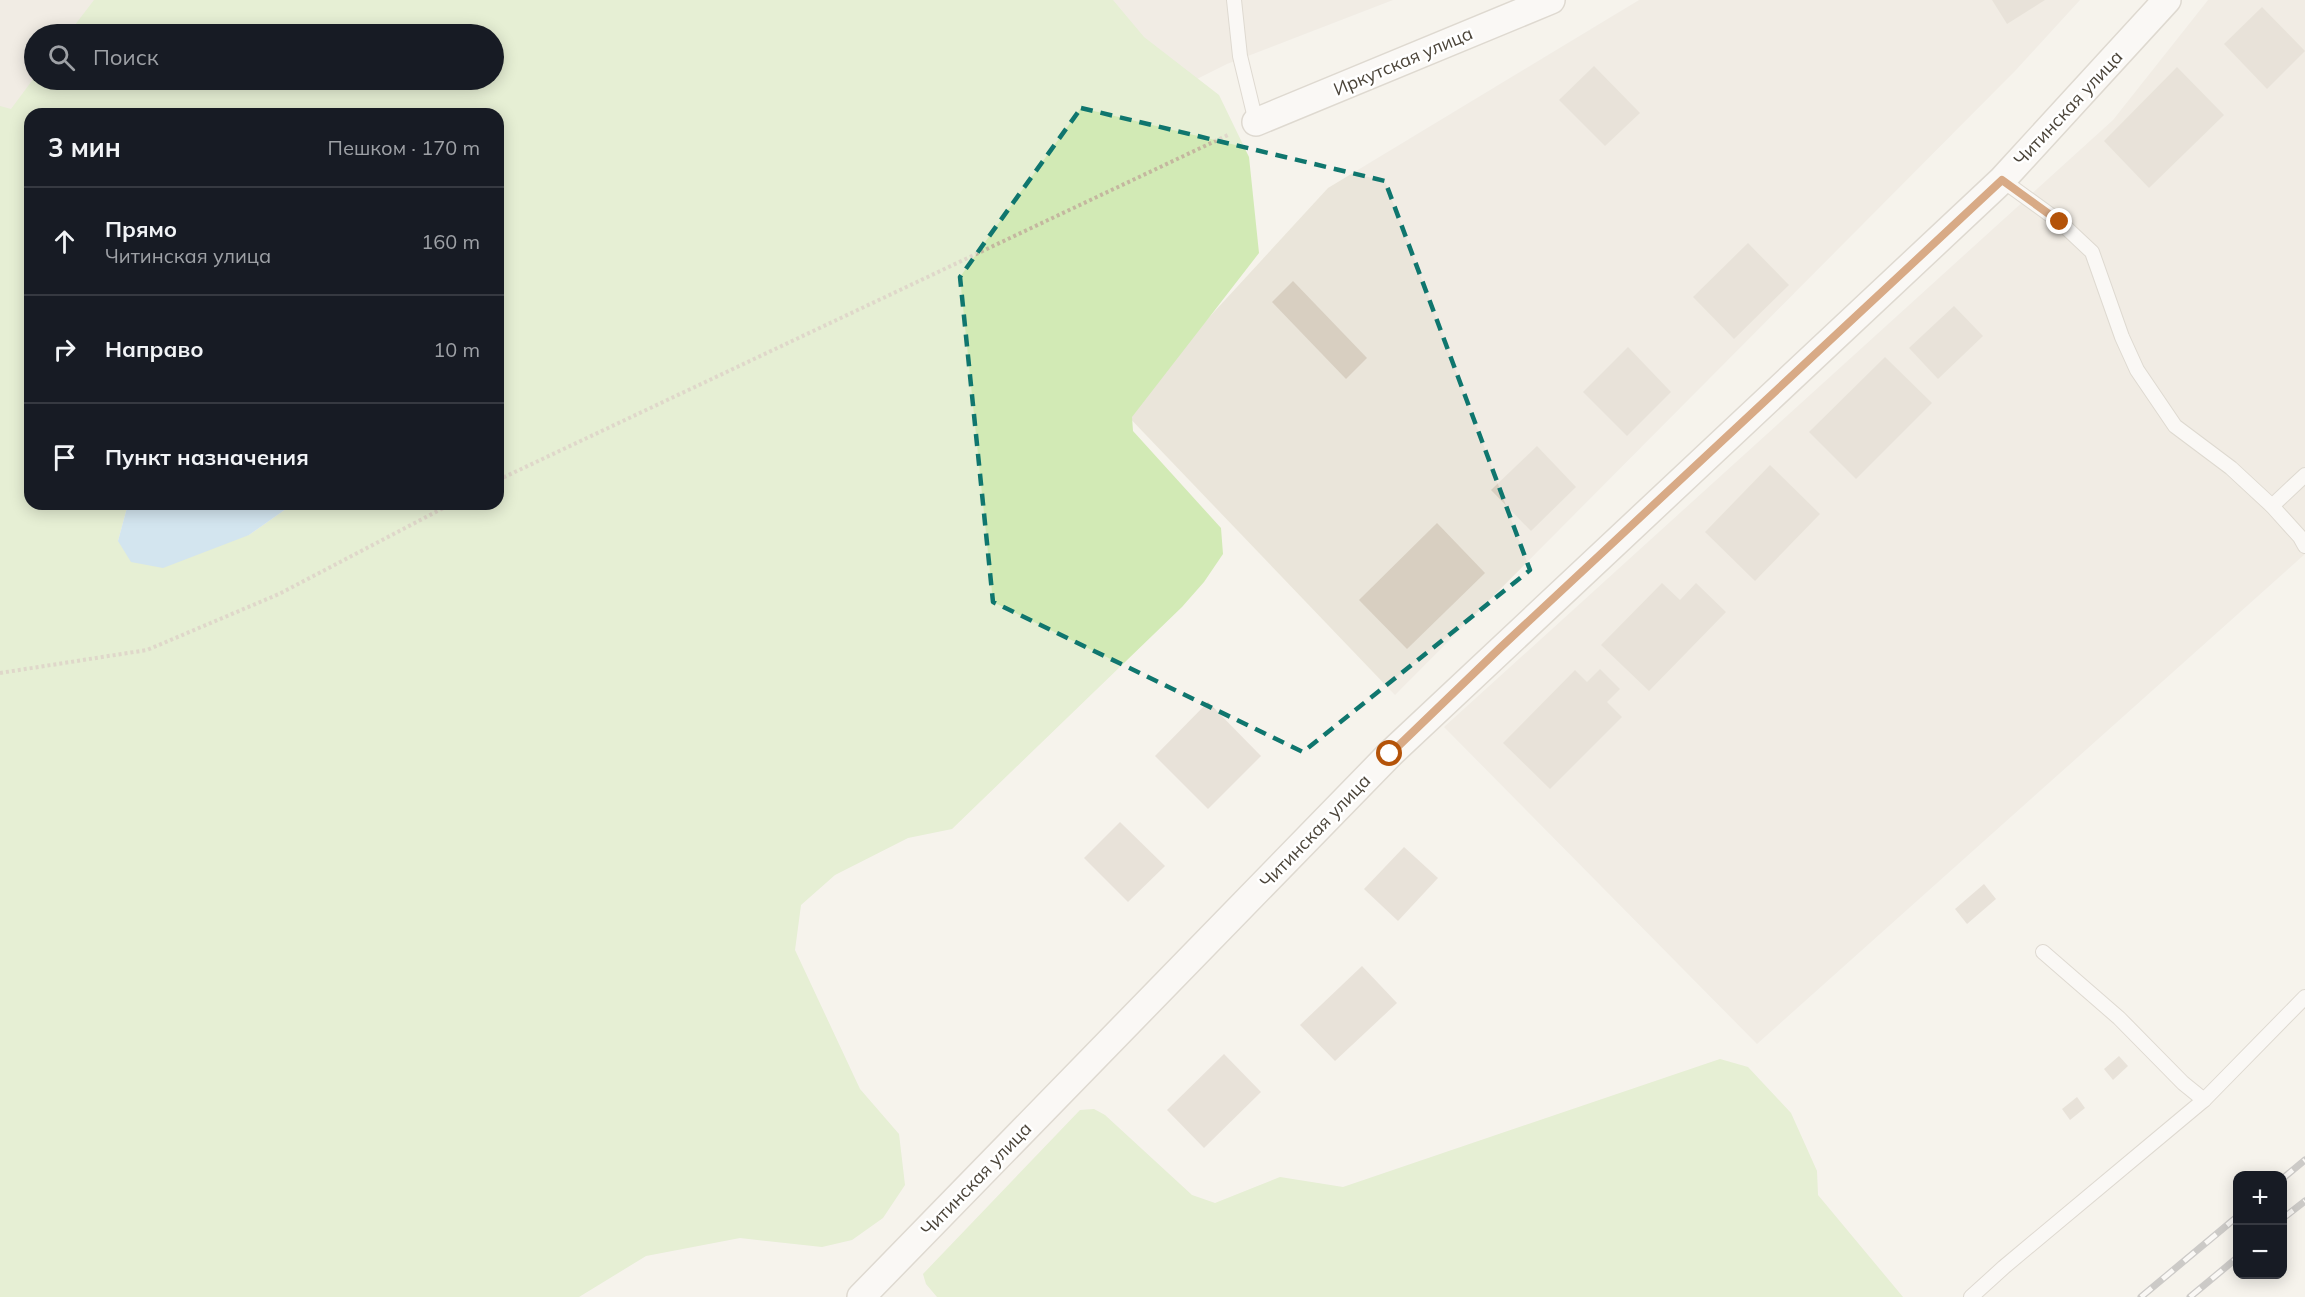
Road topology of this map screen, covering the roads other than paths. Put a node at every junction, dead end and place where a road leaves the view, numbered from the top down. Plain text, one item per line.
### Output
1 (1234, 0) edge
2 (1551, 0) edge
3 (2167, 0) edge
4 (1256, 122) joint
5 (2002, 180) junction
6 (2305, 476) edge
7 (2272, 506) junction
8 (2305, 546) edge
9 (2043, 952) dead end
10 (2305, 997) edge
11 (2204, 1100) junction
12 (861, 1297) edge
13 (1971, 1297) edge

1 - 4 lane
2 - 4 street, Иркутская улица
3 - 5 street, Читинская улица
5 - 7 lane
5 - 12 street, Читинская улица
6 - 7 lane
7 - 8 lane
9 - 11 lane
10 - 11 lane
11 - 13 lane

